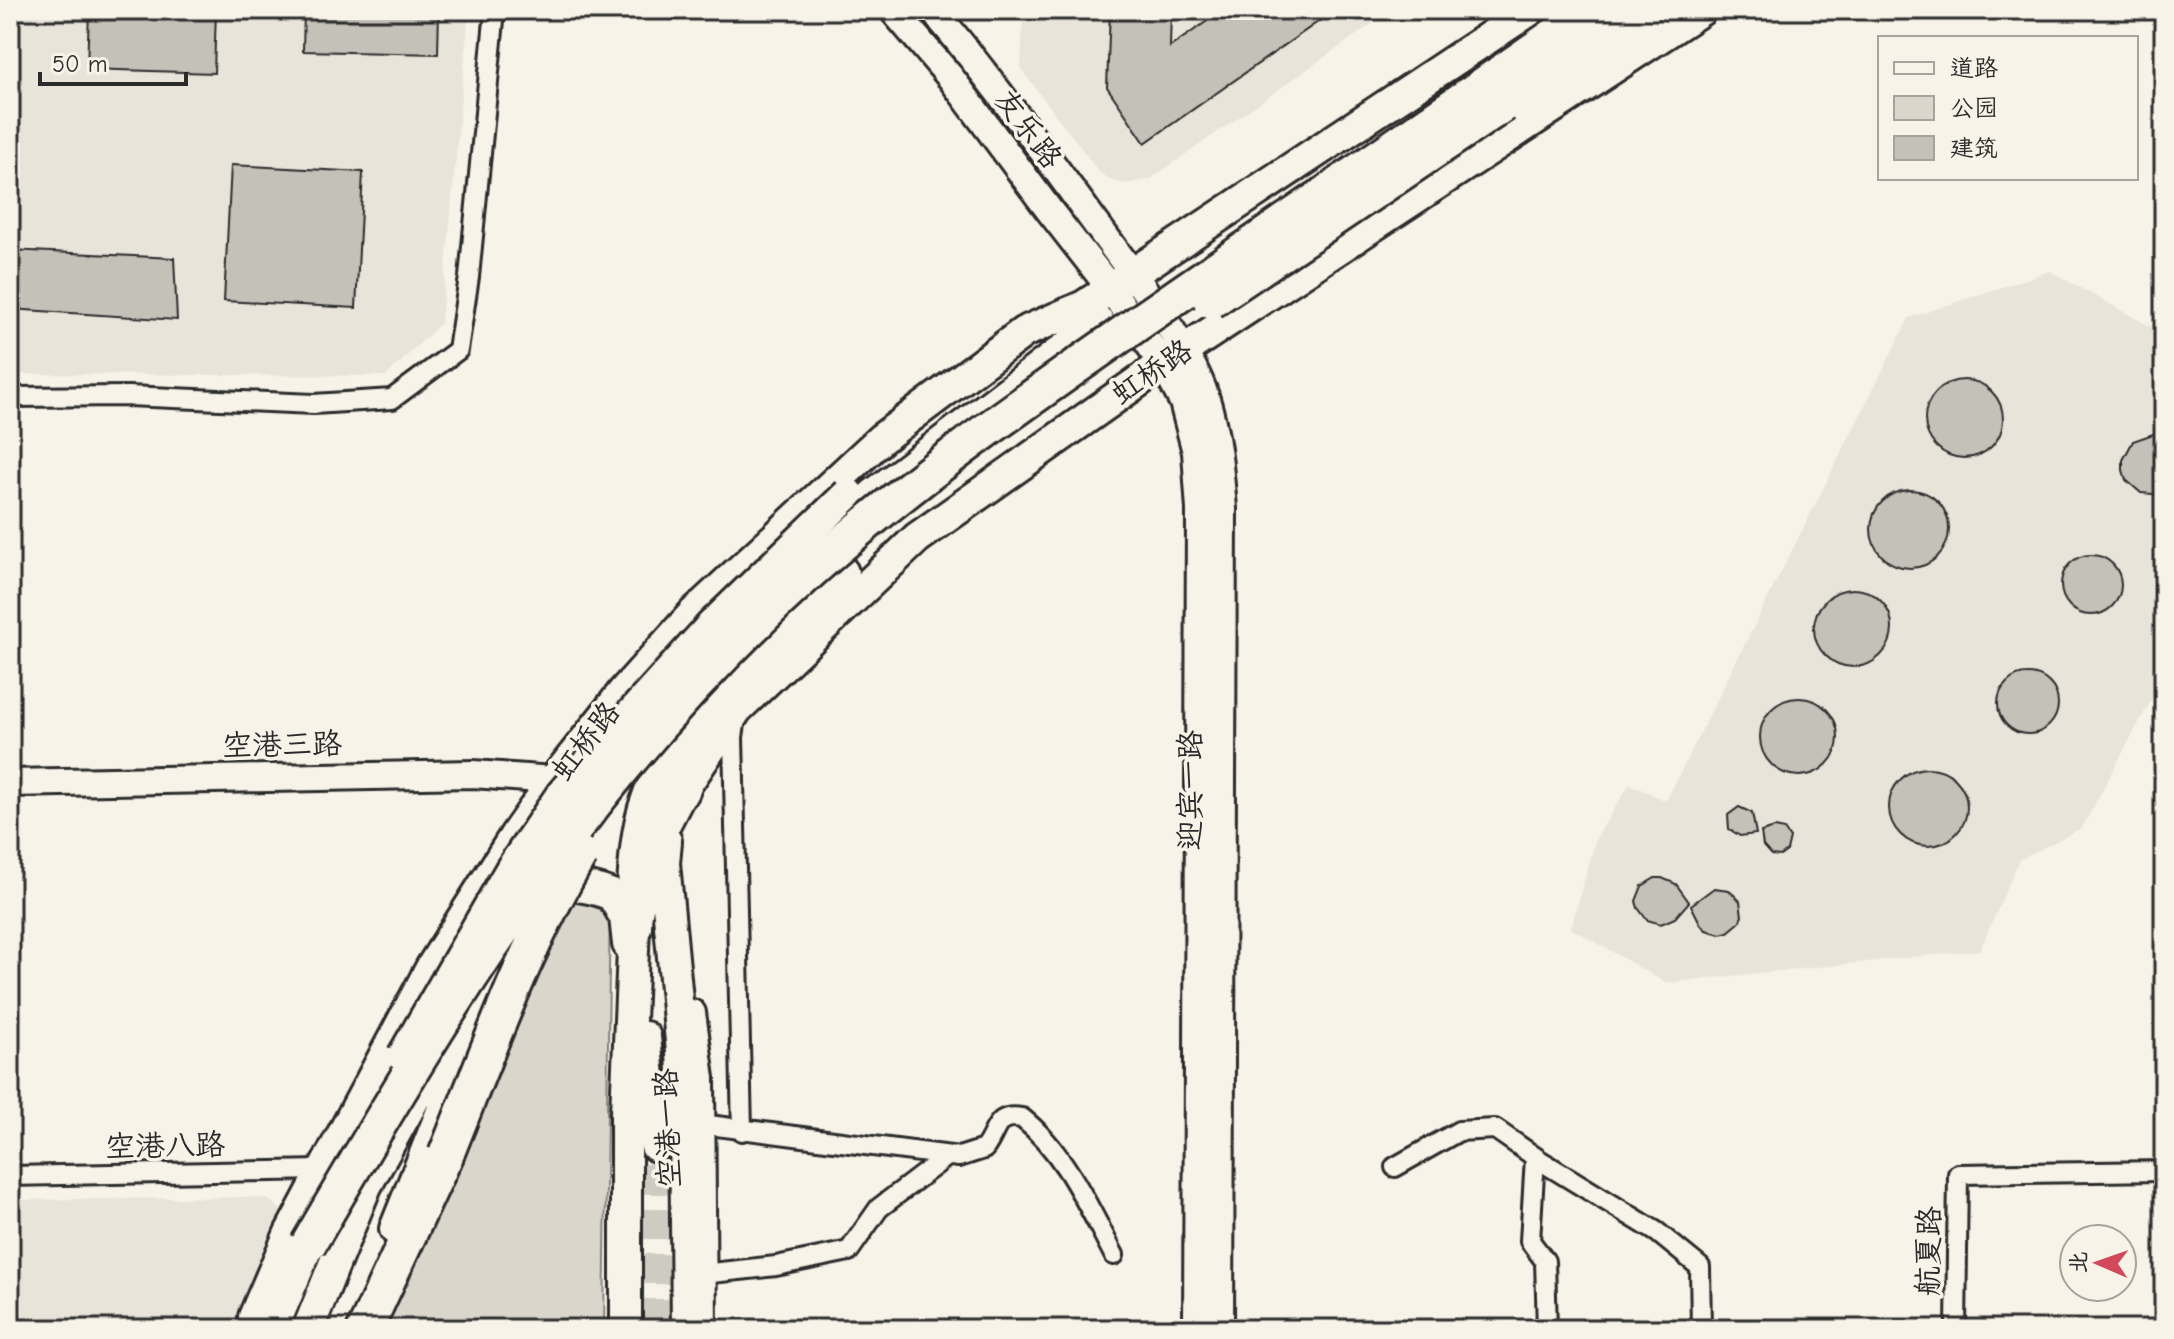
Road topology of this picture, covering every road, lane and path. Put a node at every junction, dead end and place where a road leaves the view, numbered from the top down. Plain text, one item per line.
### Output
1 (495, 10) edge
2 (893, 10) edge
3 (933, 10) edge
4 (1530, 10) edge
5 (1591, 10) edge
6 (1644, 10) edge
7 (1701, 10) edge
8 (1497, 92) junction
9 (1121, 280) junction
10 (1092, 314) junction
11 (1173, 357) junction
12 (10, 397) edge
13 (764, 643) junction
14 (697, 687) junction
15 (737, 709) junction
16 (554, 780) junction
17 (10, 783) edge
18 (677, 801) junction
19 (515, 920) junction
20 (634, 927) junction
21 (669, 928) junction
22 (632, 977) junction
23 (701, 1124) junction
24 (742, 1131) junction
25 (946, 1157) junction
26 (1535, 1157) junction
27 (1395, 1167) dead end
28 (322, 1170) junction
29 (2164, 1171) edge
30 (10, 1176) edge
31 (308, 1245) junction
32 (1114, 1255) dead end
33 (702, 1274) junction
34 (276, 1324) edge
35 (308, 1329) edge
36 (356, 1329) edge
37 (365, 1329) edge
38 (626, 1329) edge
39 (687, 1329) edge
40 (703, 1329) edge
41 (1197, 1329) edge
42 (1220, 1329) edge
43 (1547, 1329) edge
44 (1701, 1329) edge
45 (1956, 1329) edge

1 - 12 street
2 - 9 main road, 友乐路
3 - 9 main road, 友乐路
4 - 9 main road, 虹桥路
5 - 8 highway
6 - 8 highway
7 - 11 main road, 虹桥路
8 - 13 highway, bridge
8 - 14 highway, bridge
9 - 10 main road, 虹桥路
9 - 11 main road, 迎宾一路
10 - 16 main road, 虹桥路
10 - 19 main road
10 - 31 main road, 虹桥路, bridge
11 - 15 main road, 虹桥路
11 - 41 main road, 迎宾一路
11 - 42 main road, 迎宾一路
13 - 18 highway
13 - 20 highway
14 - 31 highway, bridge
14 - 37 highway, bridge
15 - 18 main road, 虹桥路
15 - 24 street
16 - 17 main road, 空港三路
16 - 28 main road, 虹桥路
18 - 20 main road, 虹桥路
18 - 21 main road, 虹桥路
19 - 22 main road
19 - 35 main road
19 - 36 main road
20 - 21 main road
20 - 22 main road, 虹桥路
21 - 23 main road, 空港一路
21 - 39 main road, 虹桥路
22 - 38 main road, 虹桥路
23 - 24 street
23 - 33 main road, 空港一路
24 - 25 street
25 - 32 street
25 - 33 street
26 - 27 street
26 - 43 street
26 - 44 street
28 - 30 street, 空港八路
28 - 34 main road, 虹桥路
28 - 34 main road
29 - 45 street, 航夏路
31 - 34 main road, 虹桥路
33 - 40 main road, 空港一路

